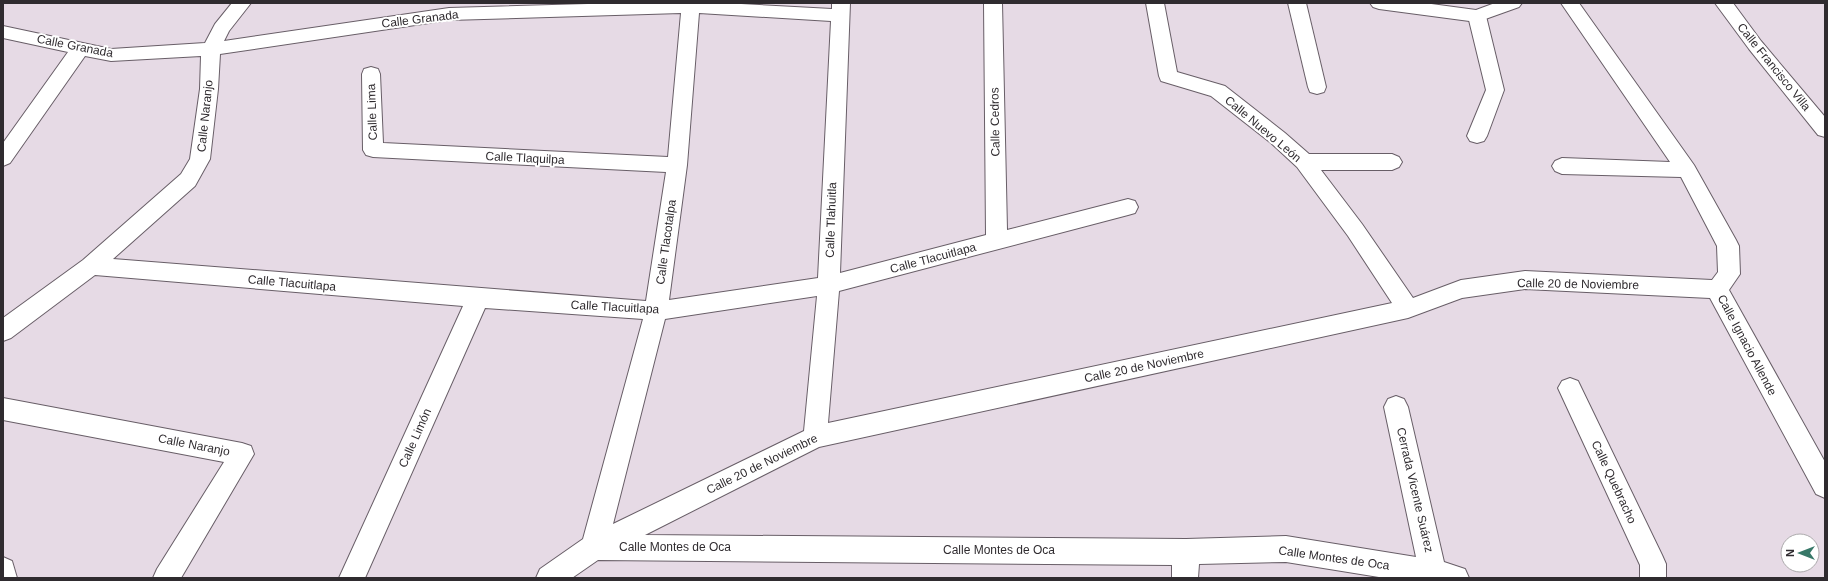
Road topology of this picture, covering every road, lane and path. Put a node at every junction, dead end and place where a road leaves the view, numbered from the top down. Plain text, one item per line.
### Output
1 (242, 3) edge
2 (993, 3) edge
3 (1154, 3) edge
4 (1297, 3) edge
5 (1379, 3) edge
6 (1513, 3) edge
7 (1570, 3) edge
8 (1724, 3) edge
9 (691, 5) edge
10 (840, 10) edge
11 (1477, 16) junction
12 (4, 34) edge
13 (80, 49) junction
14 (212, 49) junction
15 (371, 74) dead end
16 (1317, 87) dead end
17 (1825, 130) edge
18 (1477, 136) dead end
19 (373, 150) joint
20 (3, 158) edge
21 (1304, 162) junction
22 (1392, 162) dead end
23 (677, 165) junction
24 (1562, 166) dead end
25 (1687, 170) junction
26 (1128, 207) dead end
27 (997, 241) junction
28 (91, 266) junction
29 (829, 285) junction
30 (1717, 289) junction
31 (478, 298) junction
32 (1408, 309) junction
33 (656, 311) junction
34 (3, 331) edge
35 (1570, 388) dead end
36 (1396, 407) dead end
37 (3, 409) edge
38 (815, 437) junction
39 (1825, 486) edge
40 (594, 546) junction
41 (1186, 552) junction
42 (3, 570) edge
43 (1441, 576) edge
44 (4, 578) edge
45 (166, 578) edge
46 (352, 578) edge
47 (549, 578) edge
48 (1185, 578) edge
49 (1653, 578) edge

1 - 14 street, Calle Naranjo
2 - 27 street, Calle Cedros
3 - 21 street, Calle Nuevo León
4 - 16 street
5 - 11 street
6 - 11 street
7 - 25 street, Calle Ignacio Allende
8 - 17 street, Calle Francisco Villa
9 - 10 street, Calle Granada
9 - 14 street, Calle Granada
9 - 23 street, Calle Tlacotalpa
10 - 29 street, Calle Tlahuitla
11 - 18 street
12 - 13 street, Calle Granada
13 - 14 street, Calle Granada
13 - 20 street
14 - 28 street, Calle Naranjo
15 - 19 street, Calle Lima
19 - 23 street, Calle Tlaquilpa
21 - 22 street
21 - 32 street, Calle Nuevo León
23 - 33 street, Calle Tlacotalpa
24 - 25 street
25 - 30 street, Calle Ignacio Allende
26 - 27 street, Calle Tlacuitlapa
27 - 29 street, Calle Tlacuitlapa
28 - 31 street, Calle Tlacuitlapa
28 - 34 street, Calle Naranjo
29 - 33 street, Calle Tlacuitlapa
29 - 38 street, Calle Tlahuitla
30 - 32 street, Calle 20 de Noviembre
30 - 39 street, Calle Ignacio Allende
31 - 33 street, Calle Tlacuitlapa
31 - 46 street, Calle Limón
32 - 38 street, Calle 20 de Noviembre
33 - 40 street, Calle Tlacotalpa
35 - 49 street, Calle Quebracho
36 - 43 street, Cerrada Vicente Suárez
37 - 45 street, Calle Naranjo
38 - 40 street, Calle 20 de Noviembre
40 - 41 street, Calle Montes de Oca
40 - 47 street
41 - 43 street, Calle Montes de Oca
41 - 48 street
42 - 44 street

